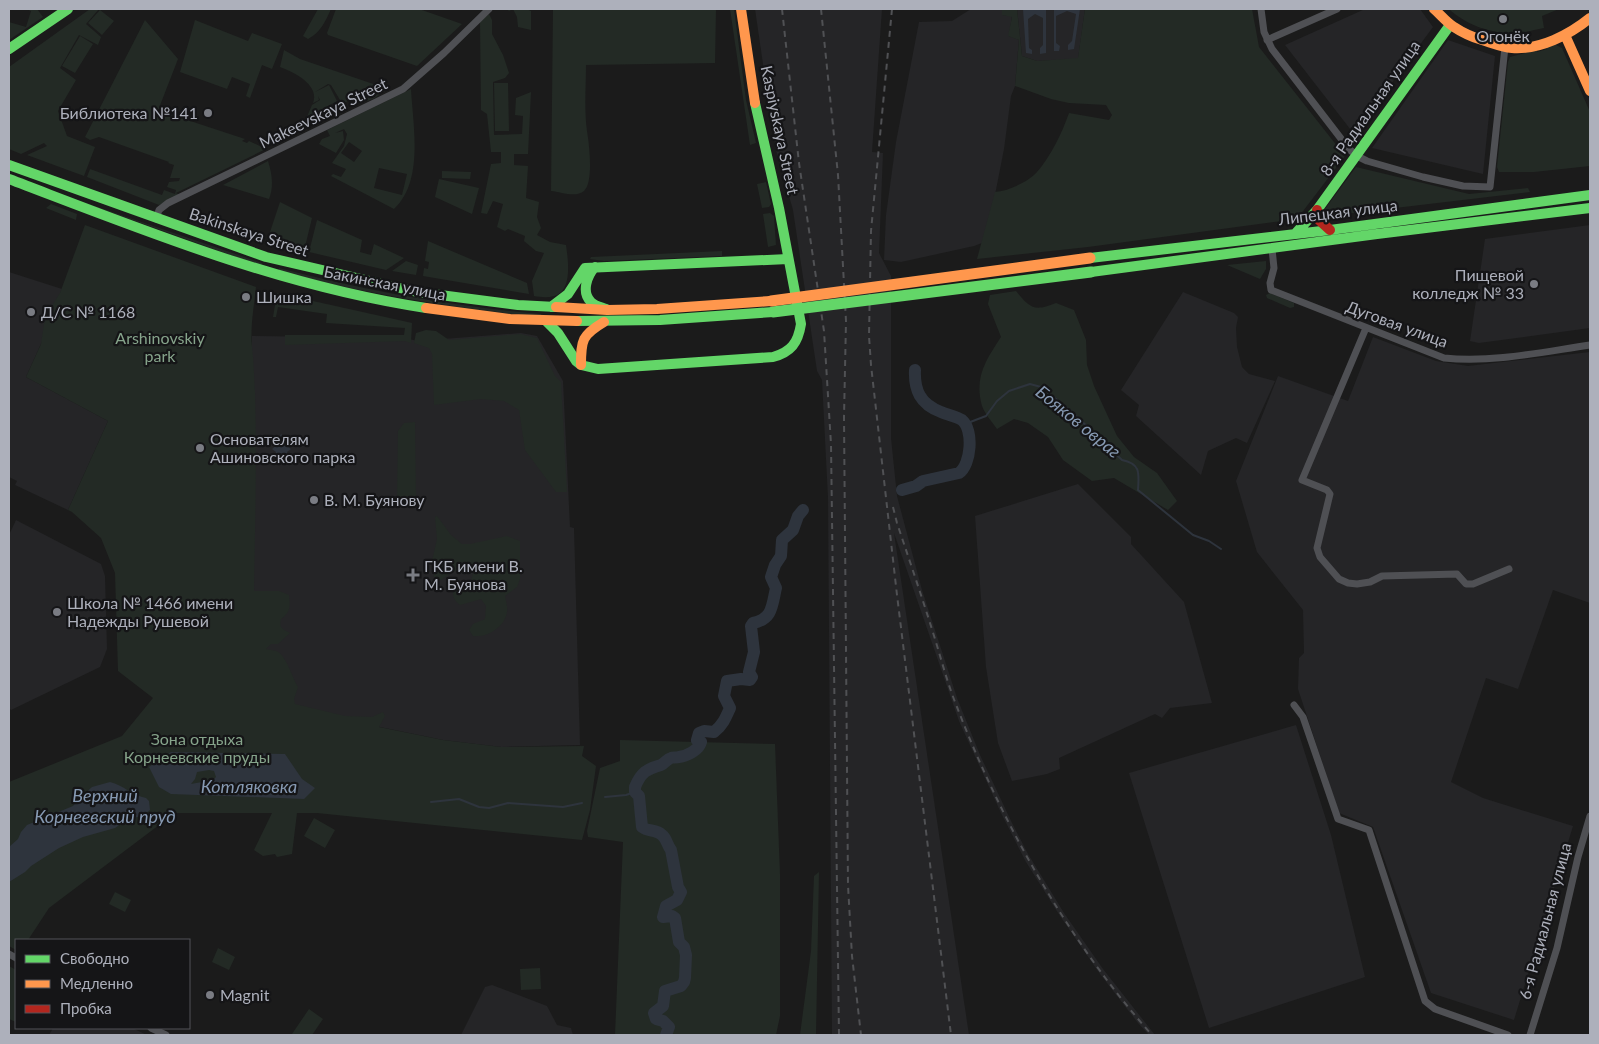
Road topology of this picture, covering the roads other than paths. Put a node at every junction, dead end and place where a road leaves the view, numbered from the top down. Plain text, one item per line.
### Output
1 (68, 9) edge
2 (489, 9) edge
3 (741, 9) edge
4 (1261, 9) edge
5 (1337, 9) edge
6 (1434, 9) edge
7 (1590, 18) edge
8 (1450, 25) junction
9 (1565, 35) junction
10 (1267, 40) junction
11 (1505, 47) junction
12 (9, 49) edge
13 (1590, 91) edge
14 (1357, 156) junction
15 (9, 164) edge
16 (9, 179) edge
17 (1590, 195) edge
18 (1590, 208) edge
19 (1318, 210) junction
20 (156, 218) junction
21 (1330, 230) junction
22 (1295, 234) junction
23 (1272, 249) junction
24 (788, 259) junction
25 (595, 267) junction
26 (772, 306) junction
27 (551, 307) junction
28 (607, 310) junction
29 (546, 321) junction
30 (604, 322) junction
31 (1366, 328) junction
32 (1590, 345) edge
33 (581, 365) junction
34 (1509, 569) dead end
35 (1294, 705) dead end
36 (1590, 816) edge
37 (153, 1029) edge
38 (166, 1035) edge
39 (1508, 1035) edge
40 (1530, 1035) edge

1 - 12 main road
2 - 20 street, Makeevskaya Street
3 - 24 main road, Kaspiyskaya Street
4 - 10 street
5 - 10 street
6 - 8 main road
7 - 9 main road
8 - 11 main road
8 - 14 main road, 8-я Радиальная улица
9 - 11 main road
9 - 13 main road
10 - 14 street
11 - 14 street
14 - 19 main road, 8-я Радиальная улица
15 - 20 main road, Bakinskaya Street
16 - 29 main road, Бакинская улица
17 - 21 main road, Липецкая улица
18 - 23 main road, Липецкая улица
19 - 21 main road
19 - 22 main road, 8-я Радиальная улица
20 - 27 main road, Bakinskaya Street
21 - 22 main road, Липецкая улица
22 - 26 main road, Липецкая улица, bridge
23 - 26 main road, Липецкая улица, bridge
23 - 31 street, Дуговая улица
24 - 25 main road
24 - 33 main road, Kaspiyskaya Street
25 - 27 main road
25 - 28 main road
26 - 28 main road
26 - 30 main road, Бакинская улица
27 - 28 main road, Bakinskaya Street
29 - 30 main road, Бакинская улица
29 - 33 main road
30 - 33 main road
31 - 32 street, Дуговая улица
31 - 34 street
35 - 39 street
36 - 40 street, 6-я Радиальная улица
37 - 38 street

